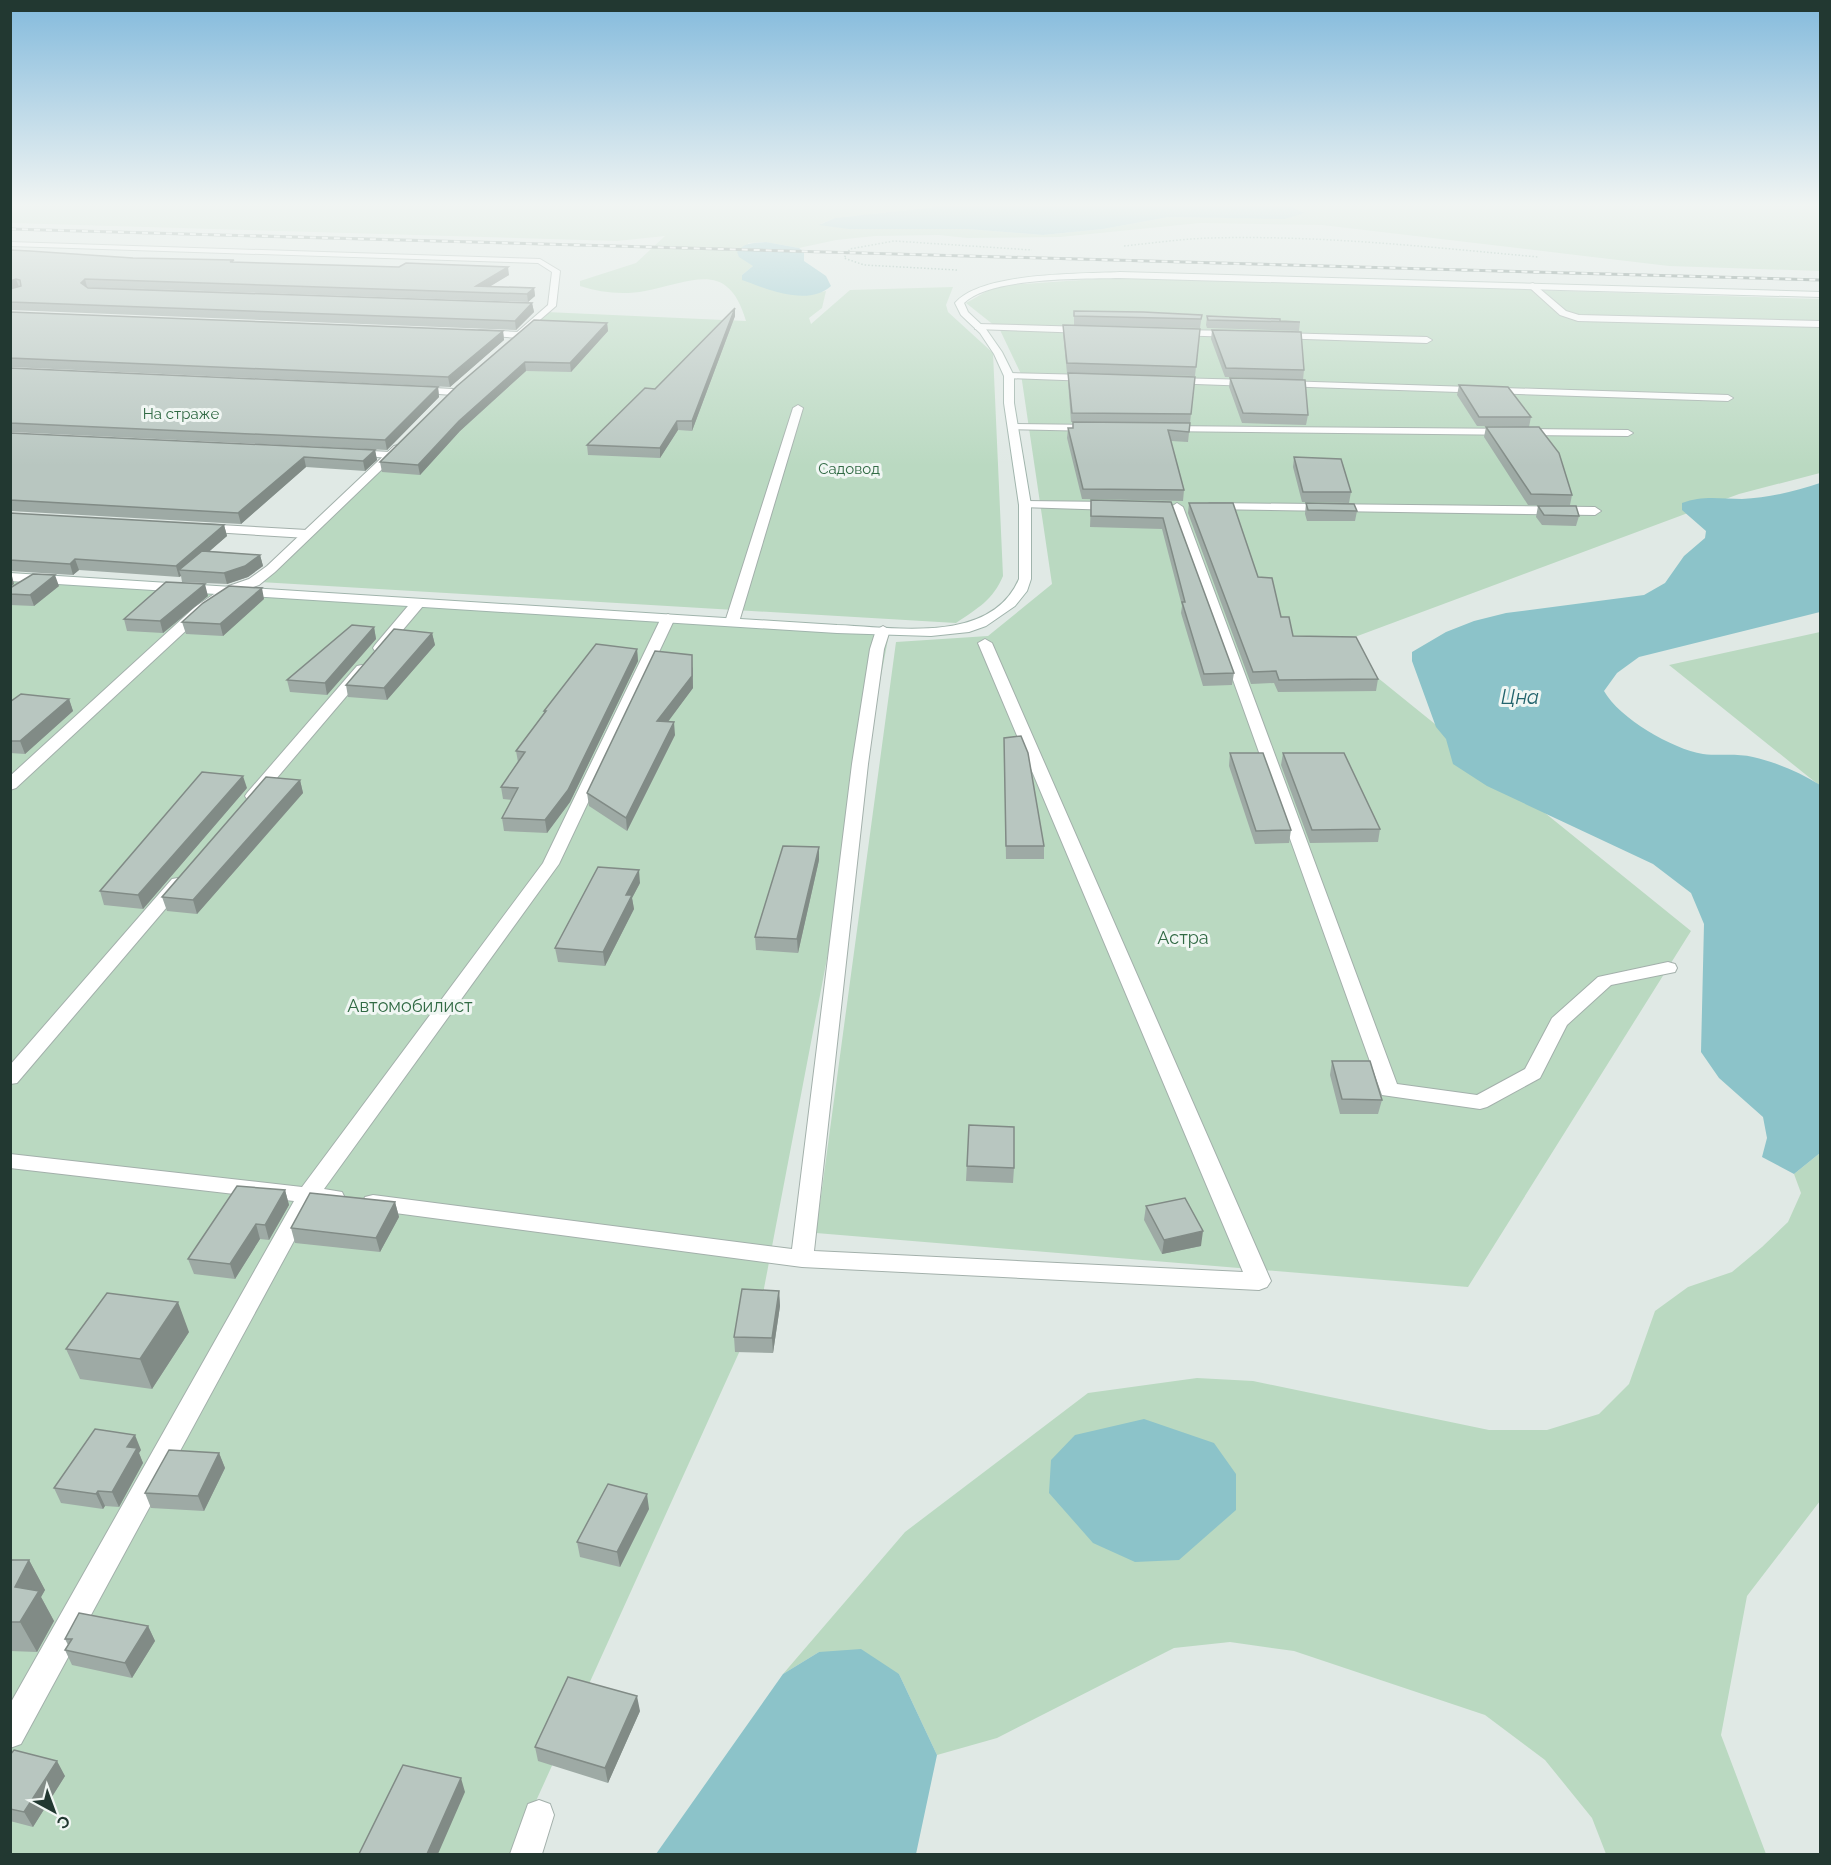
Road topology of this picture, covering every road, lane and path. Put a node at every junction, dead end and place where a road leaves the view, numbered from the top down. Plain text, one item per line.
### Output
1 (553, 292) edge
2 (973, 292) edge
3 (1540, 292) edge
4 (1726, 292) edge
5 (1821, 295) edge
6 (538, 308) dead end
7 (550, 308) junction
8 (1821, 324) edge
9 (978, 327) junction
10 (1096, 330) edge
11 (1167, 332) edge
12 (472, 333) edge
13 (519, 335) junction
14 (1250, 335) edge
15 (1273, 335) edge
16 (1426, 340) dead end
17 (502, 349) edge
18 (1009, 376) junction
19 (1105, 379) edge
20 (1165, 381) edge
21 (1260, 383) edge
22 (1272, 384) edge
23 (405, 390) edge
24 (453, 392) edge
25 (1728, 398) dead end
26 (798, 408) dead end
27 (1014, 427) junction
28 (1109, 428) edge
29 (1156, 428) edge
30 (1628, 433) dead end
31 (407, 439) edge
32 (344, 452) edge
33 (391, 454) junction
34 (1025, 505) junction
35 (1131, 506) edge
36 (1595, 511) dead end
37 (188, 527) edge
38 (307, 534) junction
39 (10, 577) edge
40 (34, 578) junction
41 (18, 590) edge
42 (228, 591) junction
43 (418, 603) junction
44 (668, 618) junction
45 (732, 622) junction
46 (883, 630) junction
47 (985, 643) dead end
48 (10, 785) edge
49 (241, 810) edge
50 (187, 872) edge
51 (1668, 968) dead end
52 (10, 1078) edge
53 (10, 1161) edge
54 (308, 1195) junction
55 (802, 1259) junction
56 (10, 1734) edge
57 (539, 1815) dead end
58 (526, 1854) edge

1 - 7 street
2 - 9 street
3 - 8 street
4 - 5 street
6 - 7 street
7 - 13 street
9 - 10 street
9 - 18 street
11 - 14 street
12 - 13 street
13 - 17 street
15 - 16 street
18 - 19 street
18 - 27 street
20 - 21 street
22 - 25 street
23 - 24 street
26 - 45 street
27 - 28 street
27 - 34 street
29 - 30 street
31 - 33 street
32 - 33 street
33 - 38 street
34 - 35 street
34 - 46 street
36 - 51 street
37 - 38 street
38 - 42 street
39 - 40 street
40 - 41 street
40 - 42 street
42 - 43 street
42 - 48 street
43 - 44 street
43 - 49 street
44 - 45 street
44 - 54 street
45 - 46 street
46 - 55 street
47 - 55 street
50 - 52 street
53 - 54 street
54 - 55 street
54 - 56 street
57 - 58 street

